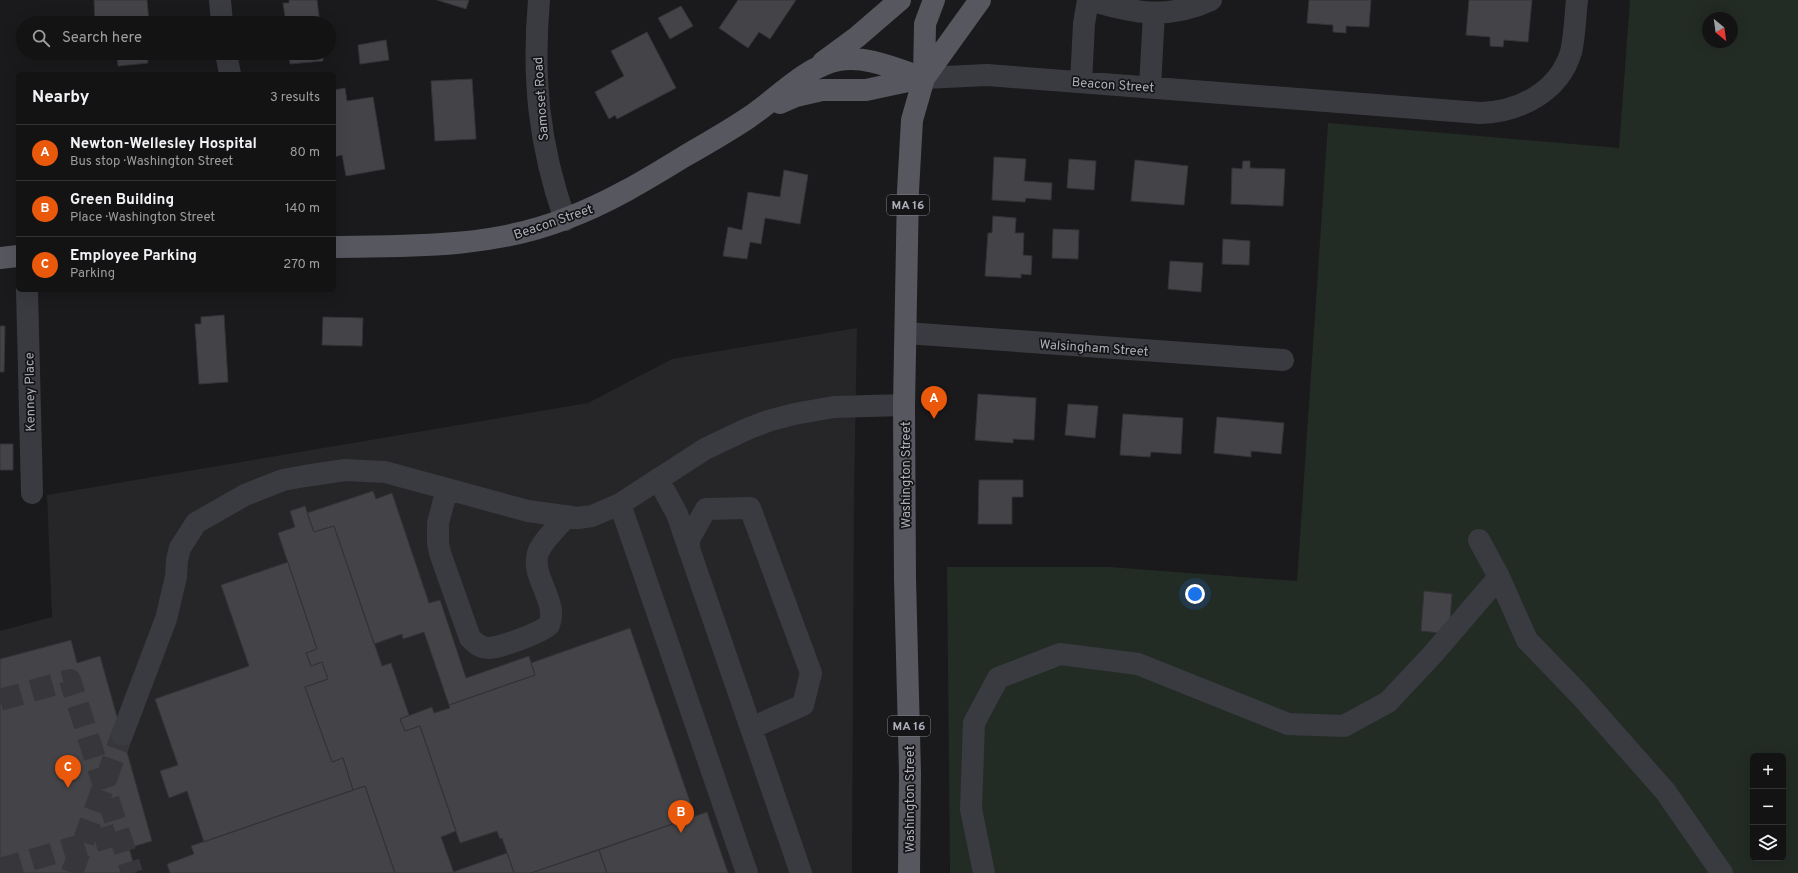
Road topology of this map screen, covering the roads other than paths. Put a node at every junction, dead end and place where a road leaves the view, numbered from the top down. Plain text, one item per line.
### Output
1 (220, 0) edge
2 (539, 0) edge
3 (900, 0) edge
4 (934, 0) edge
5 (980, 0) edge
6 (1089, 0) edge
7 (1211, 0) edge
8 (1577, 0) edge
9 (1154, 13) junction
10 (221, 16) edge
11 (227, 60) edge
12 (810, 71) junction
13 (230, 72) edge
14 (924, 78) junction
15 (1081, 82) junction
16 (1150, 87) junction
17 (748, 118) junction
18 (565, 220) junction
19 (336, 247) edge
20 (16, 256) edge
21 (0, 258) edge
22 (27, 292) edge
23 (906, 333) junction
24 (1283, 360) dead end
25 (904, 405) junction
26 (658, 479) junction
27 (447, 489) junction
28 (32, 493) dead end
29 (620, 504) junction
30 (567, 516) junction
31 (1479, 540) dead end
32 (689, 550) junction
33 (1499, 577) junction
34 (751, 728) junction
35 (122, 735) tunnel mouth
36 (747, 873) edge
37 (801, 873) edge
38 (909, 873) edge
39 (984, 873) edge
40 (1722, 873) edge

1 - 10 street
2 - 18 street, Samoset Road
3 - 12 main road
4 - 14 main road, Washington Street / MA 16
5 - 14 main road, Washington Street / MA 16
6 - 9 street
6 - 15 street
7 - 9 street
8 - 16 street, Beacon Street
9 - 16 street
11 - 13 street
12 - 14 main road, Beacon Street
12 - 17 main road, Beacon Street
14 - 15 street, Beacon Street
14 - 17 main road, Beacon Street
14 - 23 main road, Washington Street / MA 16
15 - 16 street, Beacon Street
17 - 18 main road, Beacon Street
18 - 19 main road, Beacon Street
20 - 21 main road
22 - 28 street, Kenney Place
23 - 24 street, Walsingham Street
23 - 25 main road, Washington Street / MA 16
25 - 26 street
25 - 38 main road, Washington Street / MA 16
26 - 29 street
26 - 32 street
27 - 30 street
27 - 30 street
27 - 35 street
29 - 30 street
29 - 36 street
31 - 33 street
32 - 34 street
32 - 34 street
33 - 39 street
33 - 40 street
34 - 37 street

